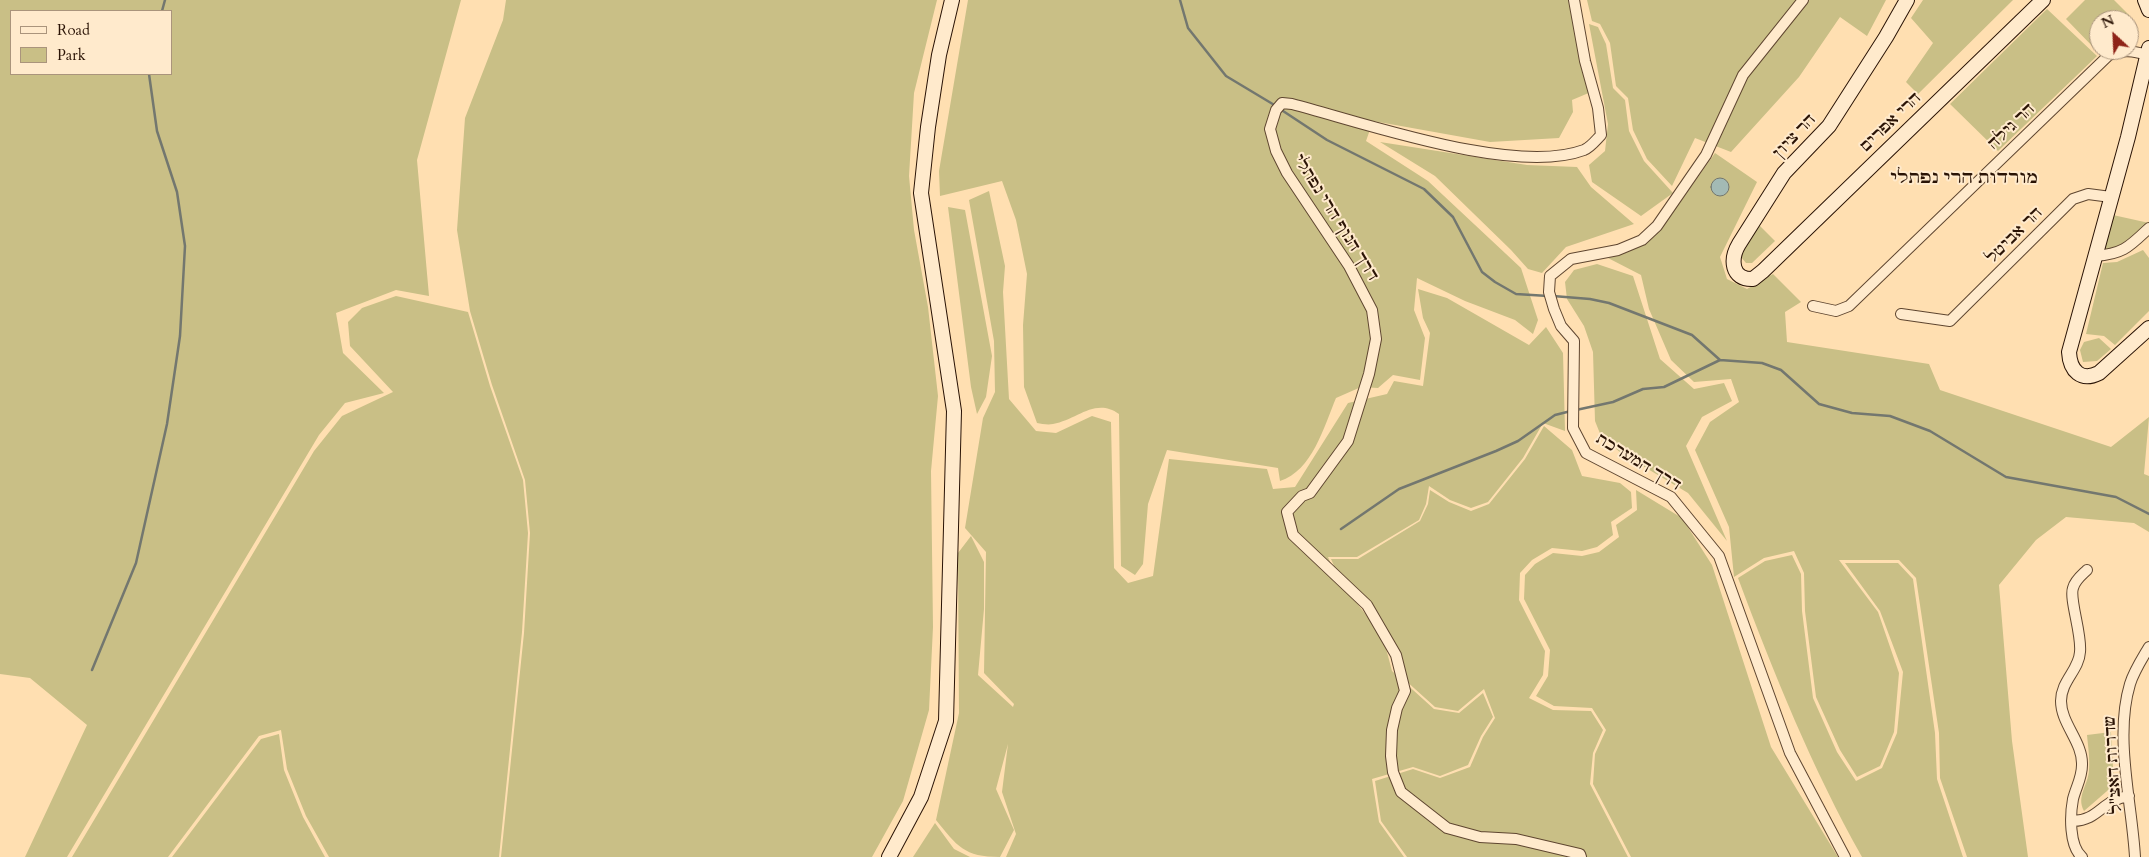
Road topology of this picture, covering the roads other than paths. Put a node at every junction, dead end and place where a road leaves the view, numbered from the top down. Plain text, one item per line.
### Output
1 (952, 0) edge
2 (1574, 0) edge
3 (1803, 0) edge
4 (2043, 0) edge
5 (2145, 0) edge
6 (1906, 1) edge
7 (2149, 10) edge
8 (2148, 52) edge
9 (2111, 197) junction
10 (2149, 228) edge
11 (2095, 256) junction
12 (1763, 271) joint
13 (1813, 306) dead end
14 (1901, 314) dead end
15 (2149, 328) edge
16 (2087, 570) dead end
17 (2149, 647) edge
18 (2129, 796) junction
19 (2073, 821) junction
20 (889, 857) edge
21 (1580, 857) edge
22 (1846, 857) edge
23 (2082, 857) edge
24 (2135, 857) edge

1 - 20 street
2 - 21 street, דרך הנוף הרי נפתלי
3 - 22 street, דרך המערכת
4 - 12 street, הרי אפרים
5 - 7 street
6 - 12 street, הר ציון
8 - 9 street
8 - 13 street, הר גילה
9 - 11 street
9 - 14 street, הר אביטל
10 - 11 street
11 - 15 street
16 - 19 street, שדרות האצ"ל
17 - 18 street, שדרות האצ"ל
18 - 19 street
18 - 24 street, שדרות האצ"ל
19 - 23 street, שדרות האצ"ל

